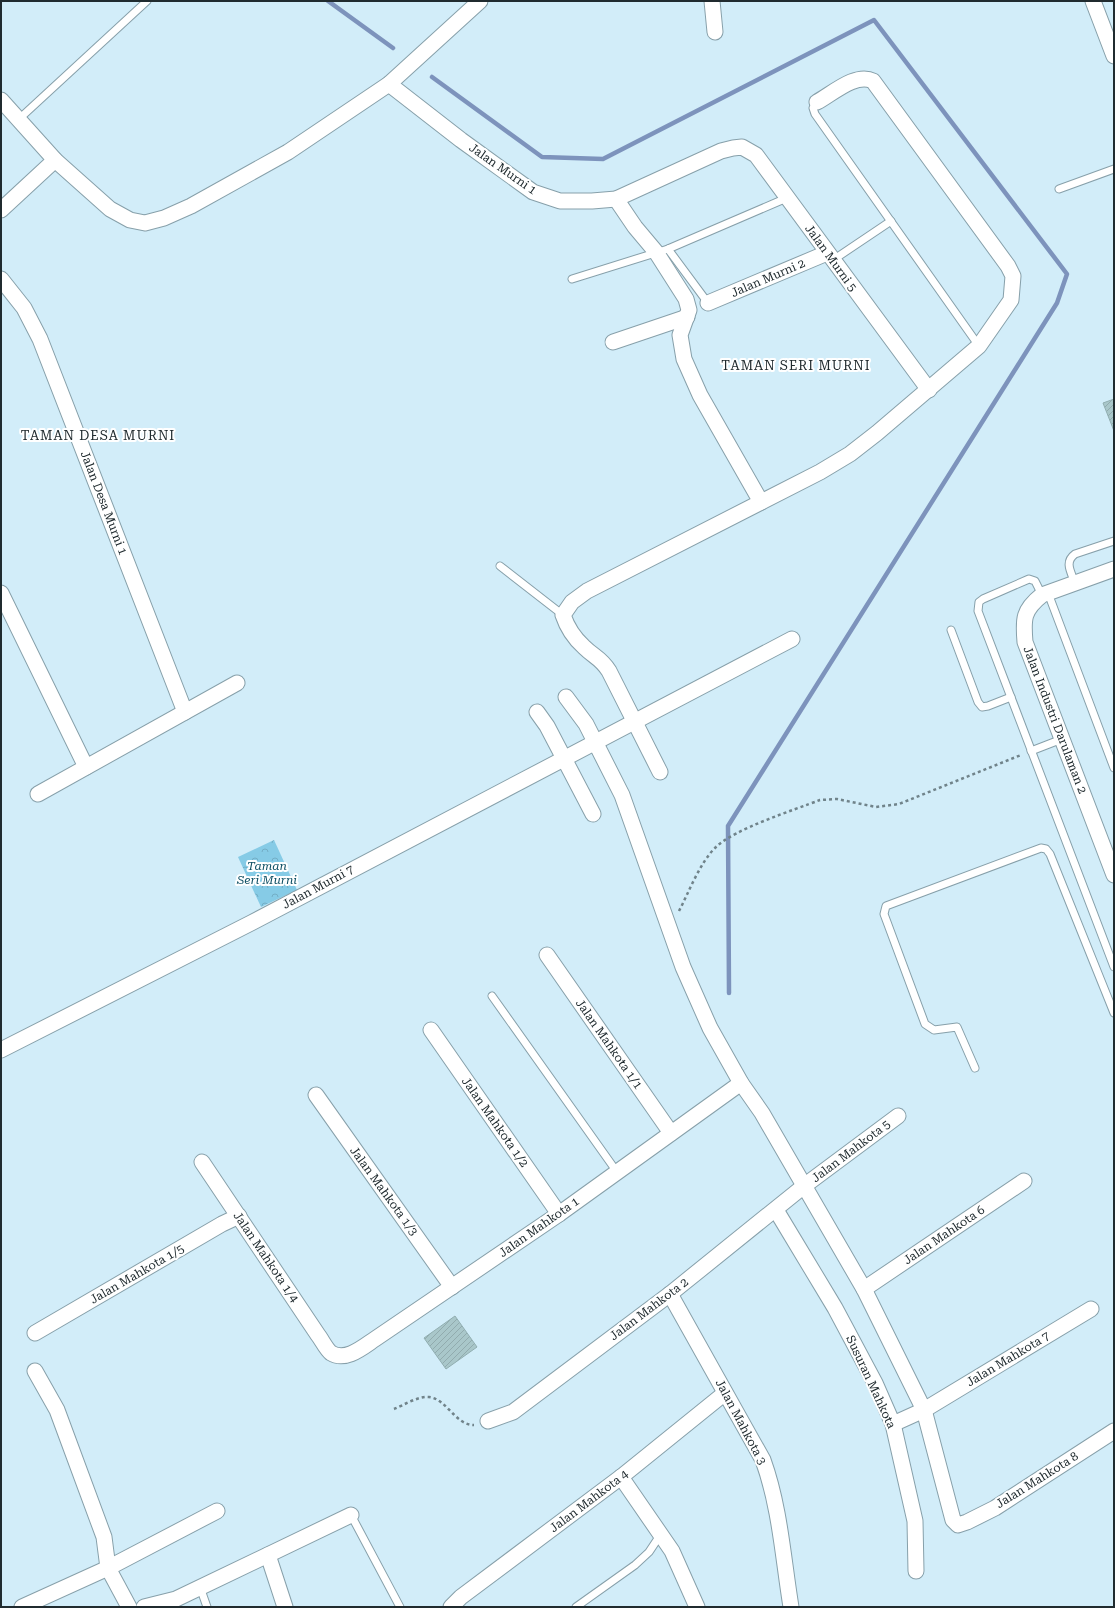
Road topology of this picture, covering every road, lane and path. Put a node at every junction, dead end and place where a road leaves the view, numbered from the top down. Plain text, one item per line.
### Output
1 (147, 1) edge
2 (480, 1) edge
3 (712, 1) edge
4 (1093, 1) edge
5 (714, 32) dead end
6 (1114, 56) edge
7 (389, 84) junction
8 (1, 100) edge
9 (817, 102) joint
10 (19, 119) junction
11 (721, 151) joint
12 (55, 160) junction
13 (1114, 169) edge
14 (1059, 189) dead end
15 (789, 197) junction
16 (616, 199) junction
17 (1, 210) edge
18 (891, 221) junction
19 (662, 251) junction
20 (830, 257) junction
21 (1, 279) edge
22 (572, 279) dead end
23 (708, 303) joint
24 (686, 317) junction
25 (613, 342) dead end
26 (979, 346) junction
27 (929, 390) junction
28 (761, 502) junction
29 (1114, 541) edge
30 (500, 566) dead end
31 (1114, 569) edge
32 (1075, 583) junction
33 (1, 594) edge
34 (1045, 594) junction
35 (563, 615) junction
36 (951, 630) dead end
37 (792, 639) dead end
38 (237, 684) dead end
39 (566, 697) dead end
40 (1011, 697) junction
41 (185, 712) junction
42 (536, 712) dead end
43 (634, 721) junction
44 (1062, 739) junction
45 (596, 741) junction
46 (1031, 751) junction
47 (564, 758) junction
48 (86, 767) junction
49 (1114, 768) edge
50 (660, 772) dead end
51 (38, 794) dead end
52 (593, 814) dead end
53 (1114, 875) edge
54 (670, 929) junction
55 (547, 955) dead end
56 (1114, 967) edge
57 (492, 996) dead end
58 (1114, 1013) edge
59 (431, 1030) dead end
60 (1, 1050) edge
61 (975, 1068) dead end
62 (741, 1083) junction
63 (316, 1095) dead end
64 (898, 1116) dead end
65 (671, 1133) junction
66 (202, 1162) dead end
67 (617, 1172) junction
68 (1024, 1181) dead end
69 (804, 1186) junction
70 (776, 1210) junction
71 (558, 1214) junction
72 (239, 1216) junction
73 (452, 1287) junction
74 (864, 1289) junction
75 (670, 1294) junction
76 (1091, 1309) dead end
77 (35, 1333) dead end
78 (331, 1353) joint
79 (35, 1372) dead end
80 (725, 1393) junction
81 (394, 1409) dead end
82 (924, 1410) junction
83 (488, 1422) joint
84 (893, 1424) junction
85 (1114, 1431) edge
86 (621, 1477) junction
87 (217, 1512) dead end
88 (351, 1515) joint
89 (661, 1534) junction
90 (268, 1555) junction
91 (108, 1568) junction
92 (916, 1571) dead end
93 (200, 1588) junction
94 (22, 1607) edge
95 (129, 1607) edge
96 (144, 1607) edge
97 (207, 1607) edge
98 (285, 1607) edge
99 (400, 1607) edge
100 (451, 1607) edge
101 (576, 1607) edge
102 (697, 1607) edge
103 (790, 1607) edge

1 - 10 lane
2 - 7 street
3 - 5 street
4 - 6 street
7 - 12 street
7 - 16 street, Jalan Murni 1
8 - 10 street
9 - 18 lane
9 - 26 street
10 - 12 street
11 - 15 street, Jalan Murni 5
11 - 16 street, Jalan Murni 1
12 - 17 street
13 - 14 lane
15 - 19 lane
15 - 20 street, Jalan Murni 5
16 - 19 street
18 - 20 lane
18 - 26 lane
19 - 22 lane
19 - 23 lane
19 - 24 street
20 - 23 street, Jalan Murni 2
20 - 27 street, Jalan Murni 5
21 - 41 street, Jalan Desa Murni 1
24 - 25 street
24 - 28 street
26 - 27 street
27 - 28 street
28 - 35 street
29 - 32 lane
30 - 35 lane
31 - 32 street, Jalan Industri Darulaman 2
32 - 34 street, Jalan Industri Darulaman 2
33 - 48 street
34 - 40 lane
34 - 44 street, Jalan Industri Darulaman 2
34 - 49 lane
35 - 43 street
36 - 40 lane
37 - 43 street, Jalan Murni 7
38 - 41 street
39 - 45 street
40 - 46 lane
41 - 48 street
42 - 47 street
43 - 45 street, Jalan Murni 7
43 - 50 street
44 - 46 lane
44 - 53 street, Jalan Industri Darulaman 2
45 - 47 street, Jalan Murni 7
45 - 54 street
46 - 54 path
46 - 56 lane
47 - 52 street
47 - 60 street, Jalan Murni 7
48 - 51 street
54 - 62 street
55 - 65 street, Jalan Mahkota 1/1
57 - 67 lane
58 - 61 lane
59 - 71 street, Jalan Mahkota 1/2
62 - 65 street, Jalan Mahkota 1
62 - 69 street
63 - 73 street, Jalan Mahkota 1/3
64 - 69 street, Jalan Mahkota 5
65 - 67 street, Jalan Mahkota 1
66 - 72 street, Jalan Mahkota 1/4
67 - 71 street, Jalan Mahkota 1
68 - 74 street, Jalan Mahkota 6
69 - 70 street, Jalan Mahkota 2
69 - 74 street
70 - 75 street, Jalan Mahkota 2
70 - 84 street, Susuran Mahkota
71 - 73 street, Jalan Mahkota 1
72 - 77 street, Jalan Mahkota 1/5
72 - 78 street, Jalan Mahkota 1/4
73 - 78 street, Jalan Mahkota 1
74 - 82 street
75 - 80 street, Jalan Mahkota 3
75 - 83 street, Jalan Mahkota 2
76 - 82 street, Jalan Mahkota 7
79 - 91 street
80 - 86 street, Jalan Mahkota 4
80 - 103 street, Jalan Mahkota 3
81 - 83 path
82 - 84 street, Jalan Mahkota 7
82 - 85 street, Jalan Mahkota 8
84 - 92 street, Susuran Mahkota
86 - 89 street
86 - 100 street, Jalan Mahkota 4
87 - 91 street
88 - 90 street
88 - 99 lane
89 - 101 lane
89 - 102 street
90 - 93 street
90 - 98 street
91 - 94 street
91 - 95 street
93 - 96 street
93 - 97 lane

